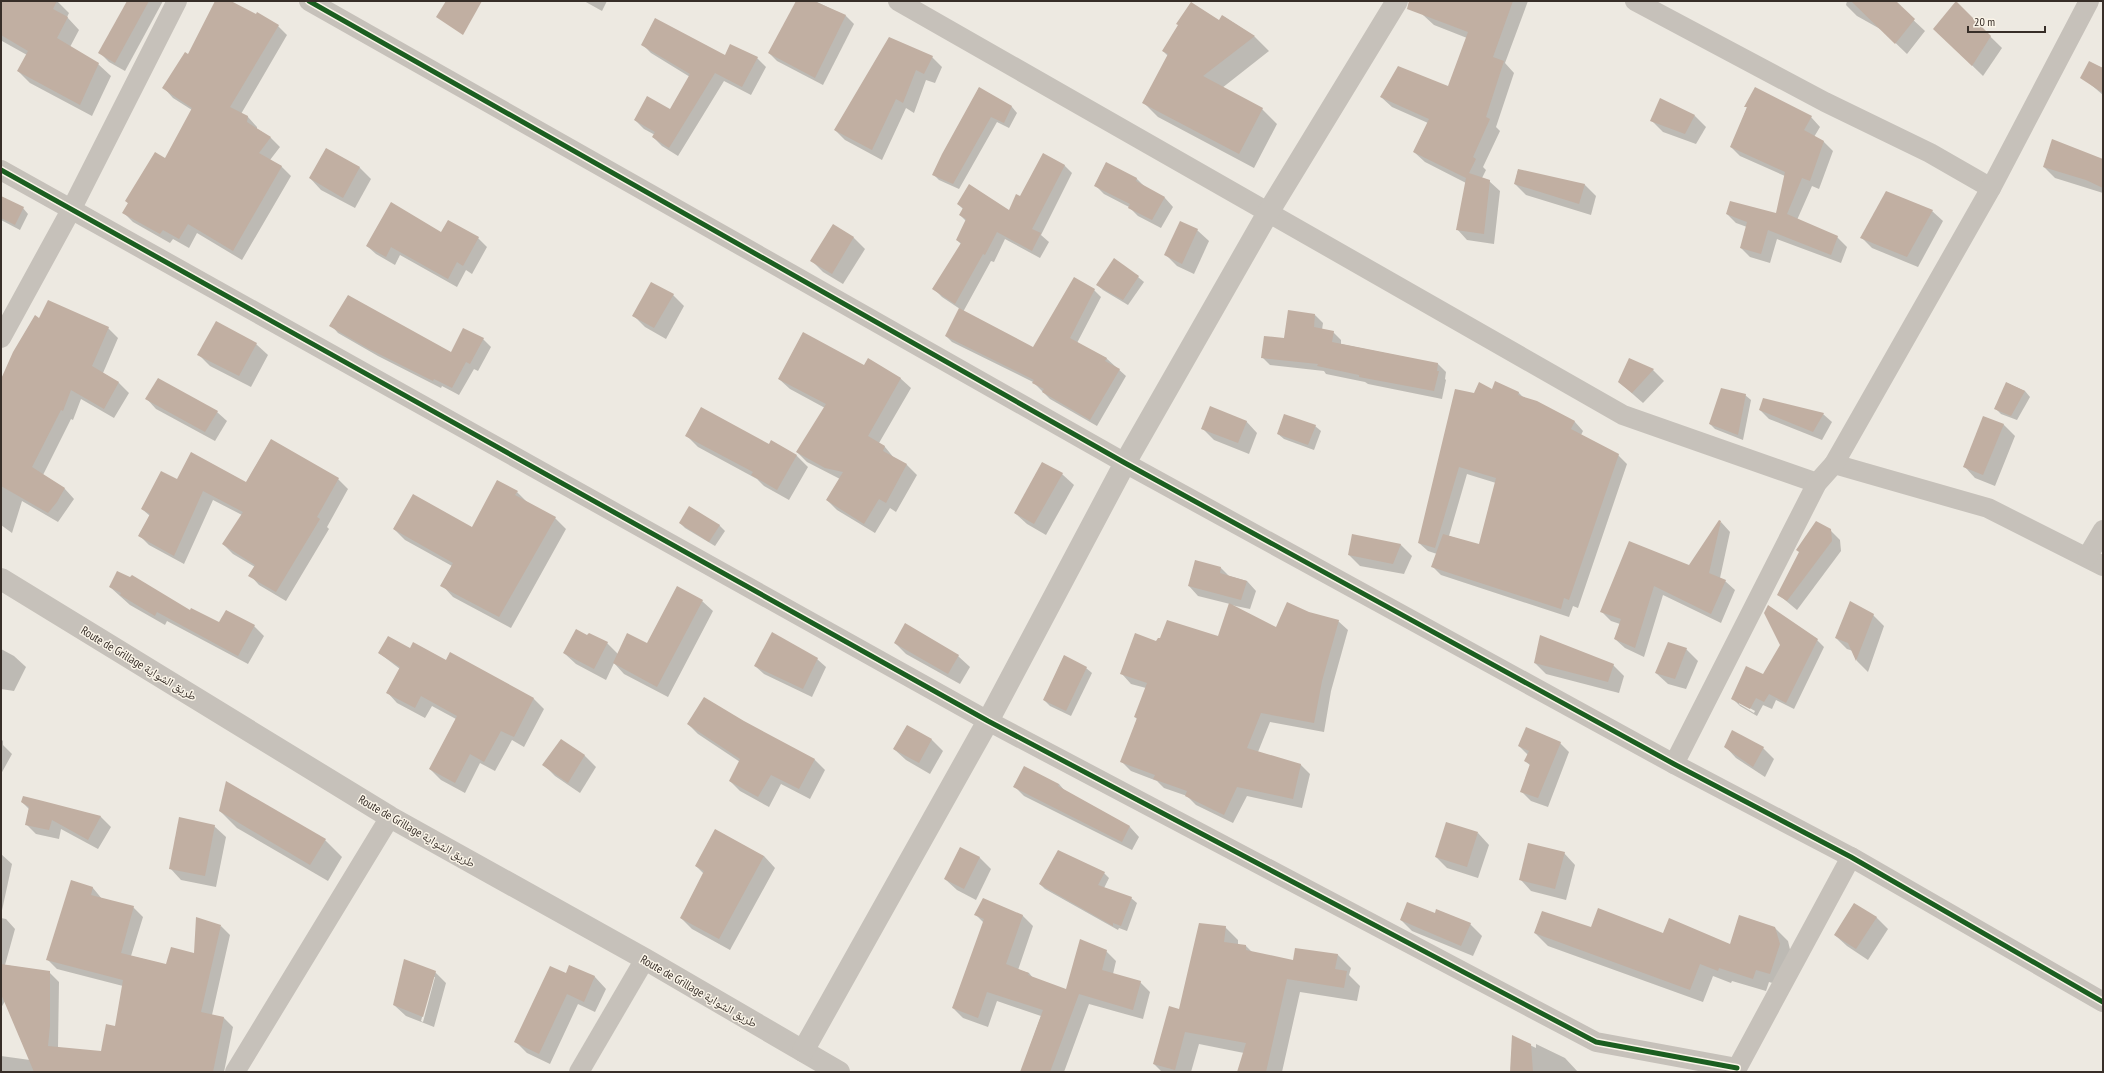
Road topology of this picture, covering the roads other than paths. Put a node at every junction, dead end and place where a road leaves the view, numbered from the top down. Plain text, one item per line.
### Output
1 (177, 1) edge
2 (309, 1) edge
3 (898, 1) edge
4 (1397, 1) edge
5 (1635, 1) edge
6 (2089, 1) edge
7 (1, 170) edge
8 (1991, 188) junction
9 (71, 210) junction
10 (1269, 211) junction
11 (1, 338) edge
12 (1125, 463) junction
13 (1834, 464) junction
14 (1817, 483) junction
15 (2103, 530) edge
16 (2095, 562) edge
17 (1, 579) edge
18 (988, 721) junction
19 (1674, 764) junction
20 (390, 816) junction
21 (1851, 857) junction
22 (645, 959) junction
23 (2103, 1002) edge
24 (803, 1051) junction
25 (1736, 1070) edge
26 (236, 1072) edge
27 (579, 1072) edge
28 (839, 1072) edge

1 - 9 street
2 - 12 street
3 - 10 street
4 - 10 street
5 - 8 street
6 - 8 street
7 - 9 street
8 - 13 street
9 - 11 street
9 - 18 street
10 - 12 street
10 - 14 street
12 - 18 street
12 - 19 street
13 - 14 street
13 - 16 street
14 - 19 street
15 - 16 street
17 - 20 street, Route de Grillage طريق الشواية
18 - 24 street
18 - 25 street
19 - 21 street
20 - 22 street, Route de Grillage طريق الشواية
20 - 26 street
21 - 23 street
21 - 25 street
22 - 24 street, Route de Grillage طريق الشواية
22 - 27 street
24 - 28 street, Route de Grillage طريق الشواية

